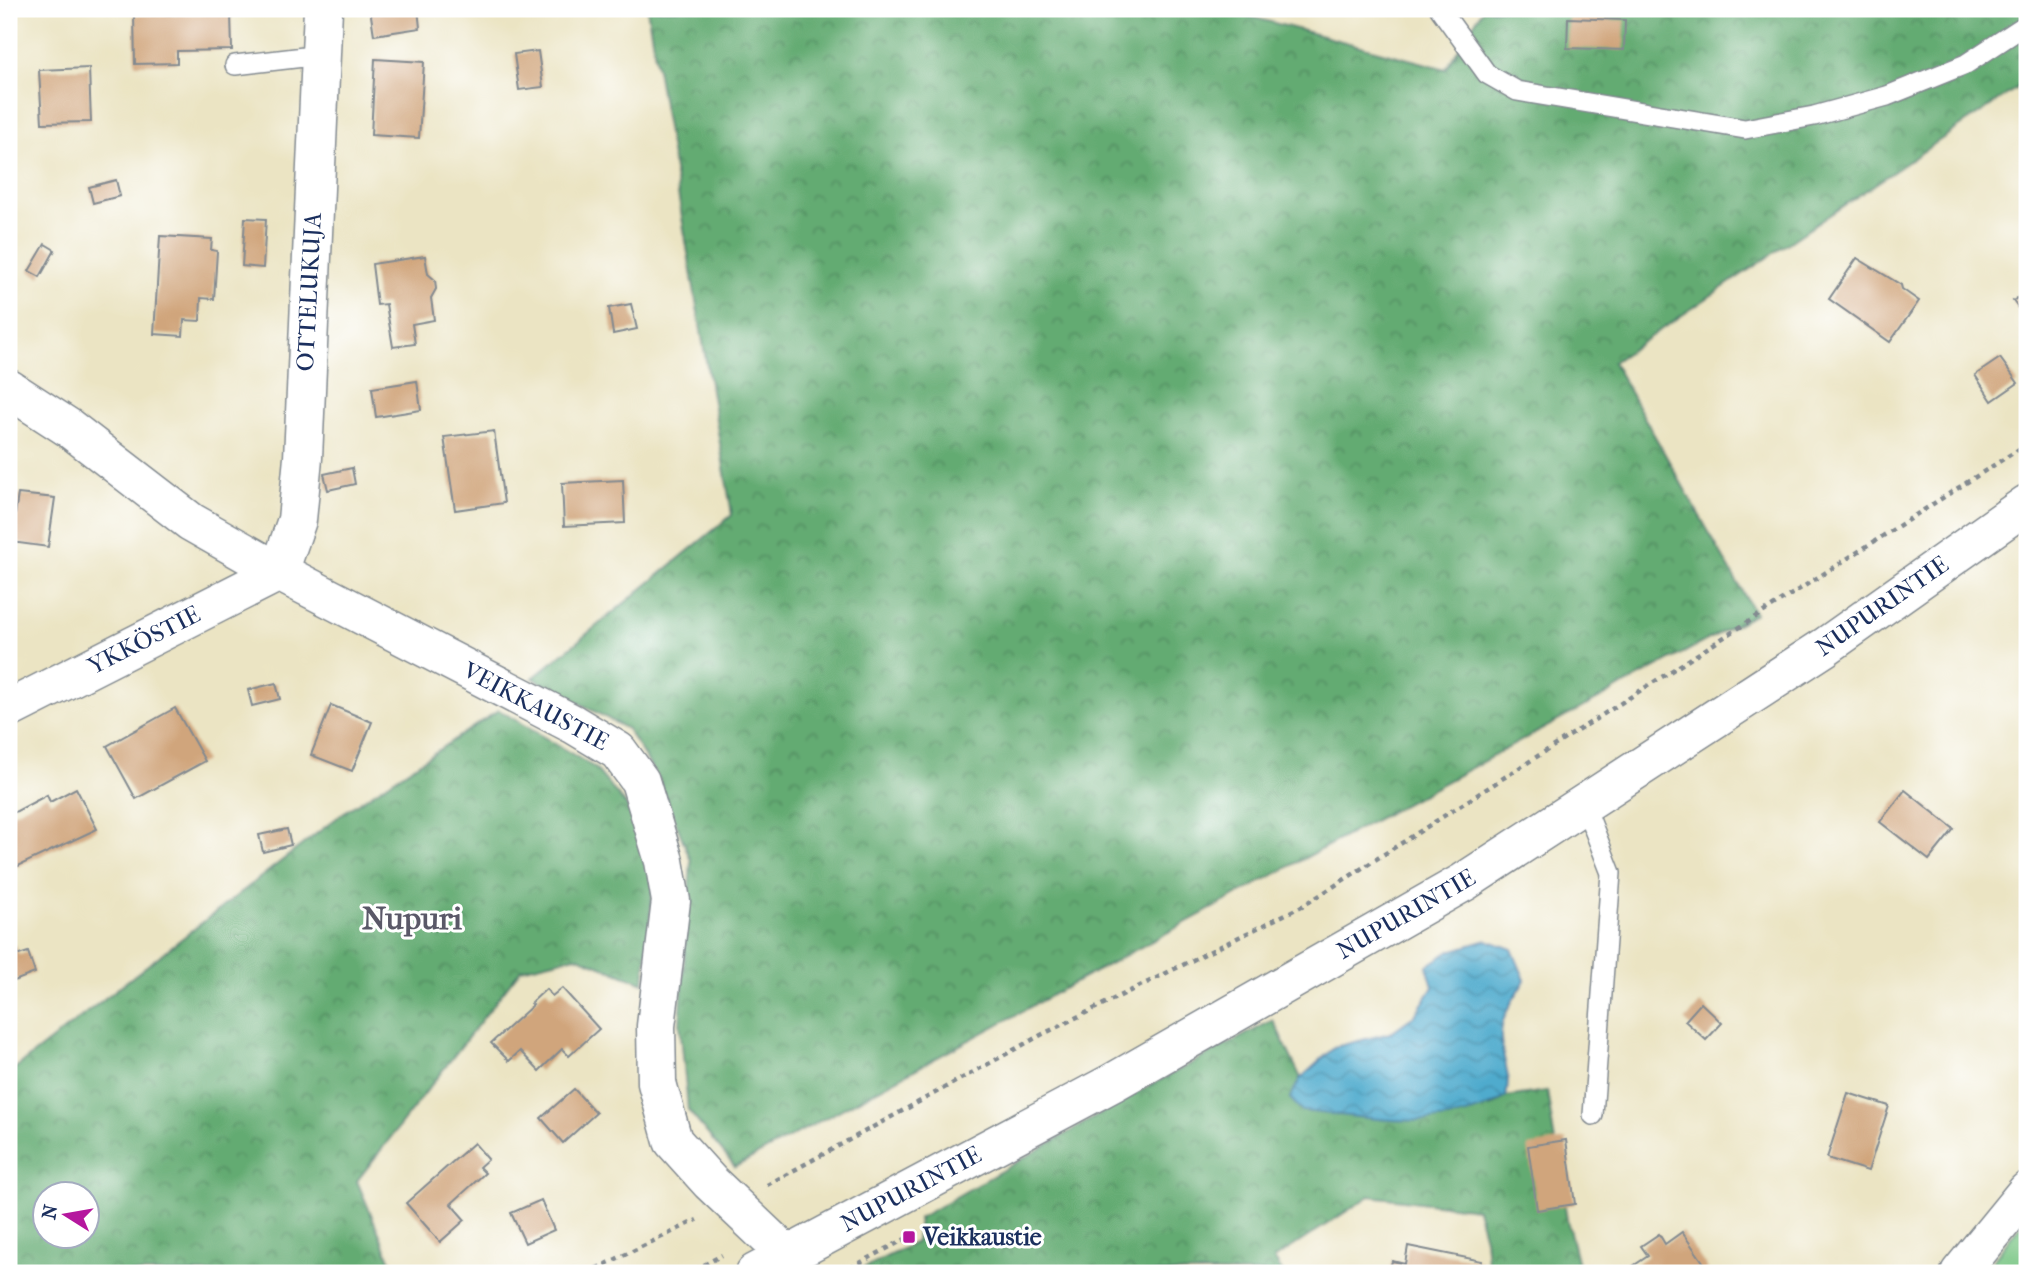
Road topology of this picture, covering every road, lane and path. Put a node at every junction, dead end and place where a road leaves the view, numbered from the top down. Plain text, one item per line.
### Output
1 (323, 9) edge
2 (1440, 9) edge
3 (2027, 24) edge
4 (321, 55) junction
5 (235, 65) dead end
6 (9, 389) edge
7 (2027, 444) edge
8 (2027, 504) edge
9 (279, 572) junction
10 (9, 709) edge
11 (1584, 804) junction
12 (1593, 1115) dead end
13 (2027, 1191) edge
14 (734, 1203) junction
15 (909, 1237) dead end
16 (771, 1264) edge
17 (587, 1273) edge
18 (841, 1273) edge
19 (1961, 1273) edge

1 - 4 street, OTTELUKUJA
2 - 3 lane
4 - 5 lane
4 - 9 street, OTTELUKUJA
6 - 9 street, VEIKKAUSTIE
7 - 14 path
8 - 11 street, NUPURINTIE
9 - 10 street, YKKÖSTIE
9 - 14 street, VEIKKAUSTIE
11 - 12 lane
11 - 16 street, NUPURINTIE
13 - 19 street
14 - 16 street, VEIKKAUSTIE
14 - 17 path
15 - 18 path

